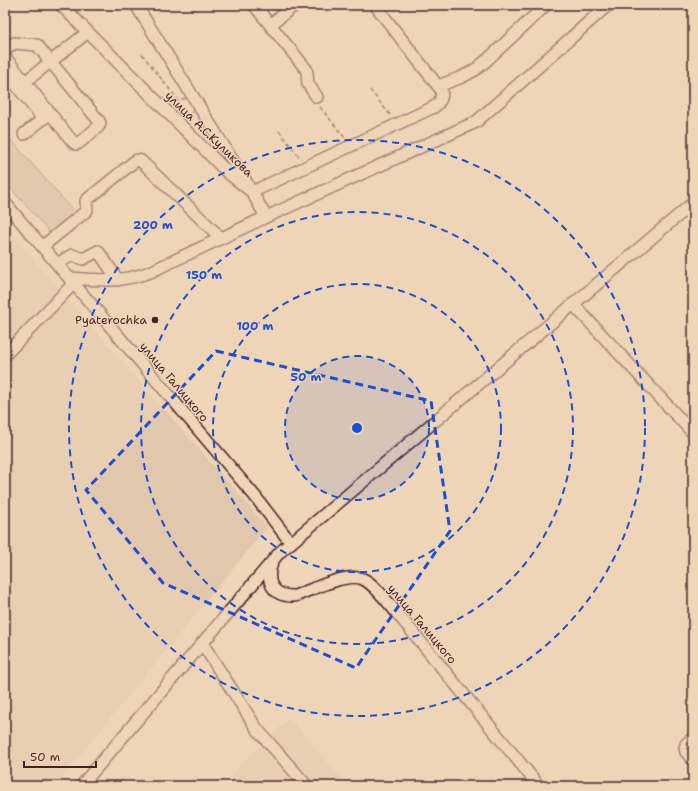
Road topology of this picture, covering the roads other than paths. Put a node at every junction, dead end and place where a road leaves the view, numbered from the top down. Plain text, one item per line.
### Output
1 (61, 5) edge
2 (136, 5) edge
3 (254, 5) edge
4 (295, 5) edge
5 (374, 5) edge
6 (546, 5) edge
7 (608, 5) edge
8 (270, 25) junction
9 (88, 32) junction
10 (5, 50) edge
11 (5, 56) edge
12 (51, 61) junction
13 (5, 71) edge
14 (25, 82) junction
15 (440, 90) junction
16 (317, 97) road end
17 (47, 116) junction
18 (24, 134) dead end
19 (252, 192) junction
20 (5, 203) edge
21 (693, 203) edge
22 (266, 217) junction
23 (221, 238) junction
24 (42, 246) junction
25 (57, 264) junction
26 (72, 280) junction
27 (118, 280) junction
28 (573, 304) junction
29 (5, 354) edge
30 (693, 433) edge
31 (291, 542) junction
32 (273, 560) junction
33 (202, 643) junction
34 (693, 738) edge
35 (693, 760) edge
36 (81, 786) edge
37 (307, 786) edge
38 (539, 786) edge

1 - 9 street, улица А.С.Куликова
2 - 19 street, улица А.С.Куликова
3 - 8 street
4 - 8 street
5 - 15 street
6 - 15 street
7 - 22 street
8 - 16 street
9 - 12 street
9 - 19 street, улица А.С.Куликова
10 - 12 street
11 - 14 street
12 - 14 street
12 - 17 street
13 - 17 street
14 - 17 street
15 - 19 street
17 - 18 street
19 - 22 street
20 - 24 street, улица Галицкого
21 - 28 street
22 - 23 street
23 - 24 street
23 - 27 street
24 - 25 street, улица Галицкого
25 - 26 street, улица Галицкого
25 - 27 street
26 - 27 street
26 - 29 street
26 - 31 street, улица Галицкого
28 - 30 street
28 - 31 street
31 - 32 street
32 - 33 street
32 - 38 street, улица Галицкого
33 - 36 street
33 - 37 street
34 - 35 street

